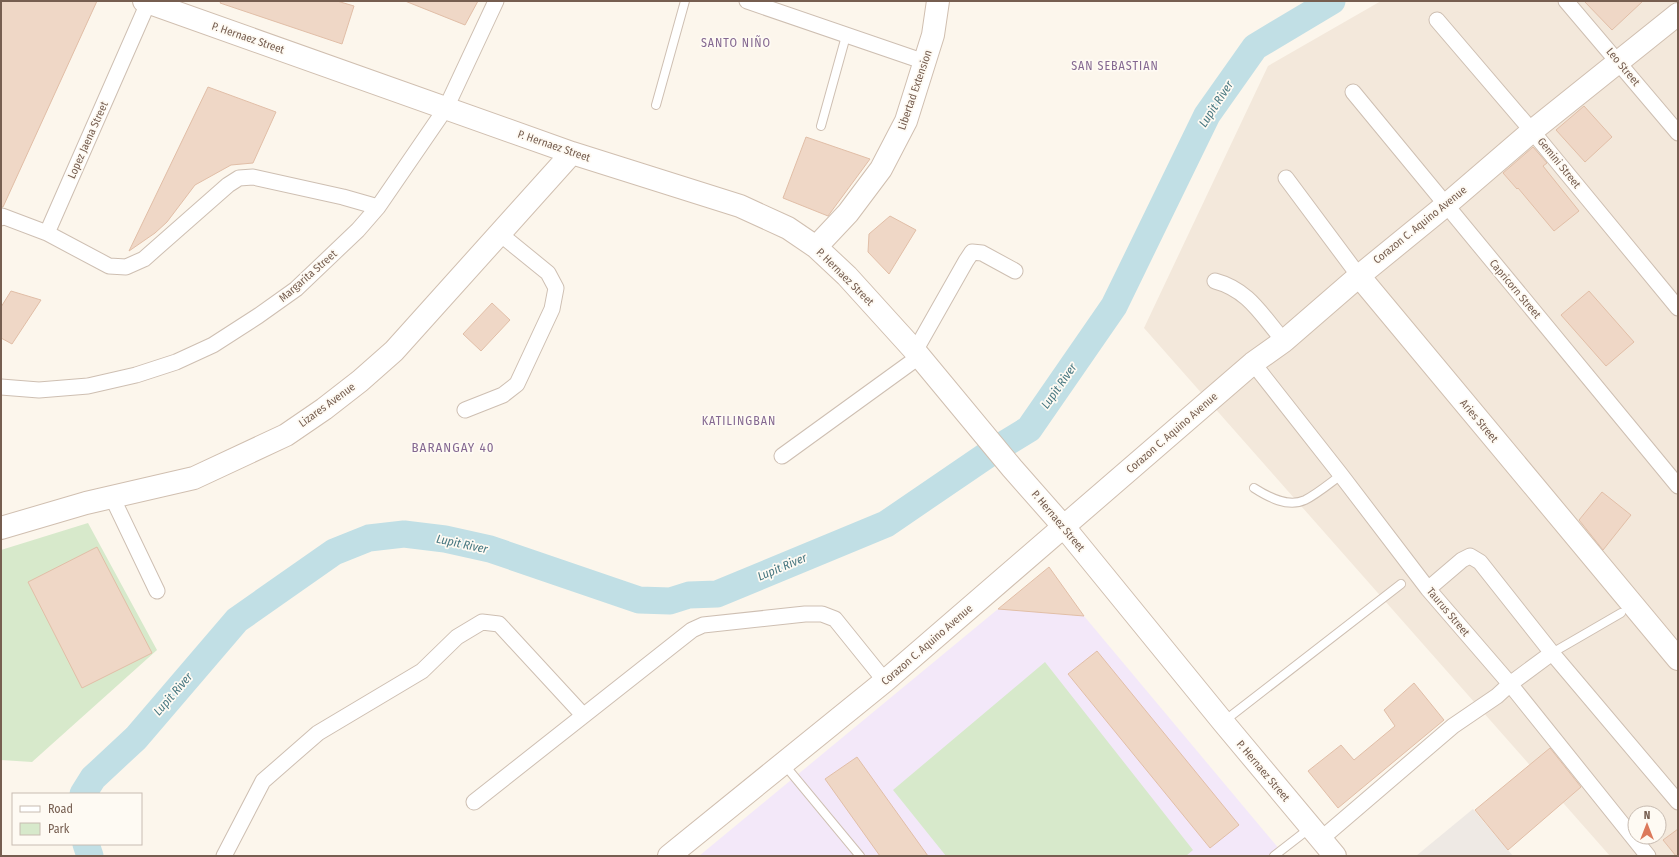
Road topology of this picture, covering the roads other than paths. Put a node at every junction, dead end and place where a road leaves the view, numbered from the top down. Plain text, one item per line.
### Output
1 (496, 1) edge
2 (685, 1) edge
3 (747, 1) edge
4 (938, 1) edge
5 (1566, 1) edge
6 (147, 2) edge
7 (1678, 14) edge
8 (1437, 20) dead end
9 (846, 36) junction
10 (926, 62) junction
11 (1619, 62) junction
12 (1353, 92) dead end
13 (656, 105) dead end
14 (446, 108) junction
15 (821, 126) dead end
16 (1532, 130) junction
17 (1678, 134) edge
18 (572, 152) junction
19 (1286, 178) dead end
20 (1446, 205) junction
21 (378, 207) junction
22 (1, 216) edge
23 (47, 233) junction
24 (500, 234) junction
25 (816, 247) junction
26 (1015, 271) dead end
27 (1359, 276) junction
28 (1215, 281) dead end
29 (1678, 308) edge
30 (1284, 341) junction
31 (918, 354) junction
32 (1253, 363) junction
33 (1, 387) edge
34 (465, 410) dead end
35 (782, 456) dead end
36 (1341, 475) junction
37 (1678, 486) edge
38 (1254, 488) dead end
39 (112, 497) junction
40 (1064, 527) junction
41 (1, 528) edge
42 (1402, 584) dead end
43 (1428, 589) junction
44 (156, 591) dead end
45 (1621, 612) dead end
46 (1552, 653) junction
47 (1678, 659) edge
48 (885, 681) junction
49 (1510, 684) junction
50 (583, 715) junction
51 (1223, 722) junction
52 (783, 763) junction
53 (474, 802) dead end
54 (1678, 802) edge
55 (1316, 834) junction
56 (224, 856) edge
57 (669, 856) edge
58 (860, 856) edge
59 (1274, 856) edge
60 (1335, 856) edge
61 (1648, 856) edge

1 - 14 street, Margarita Street
2 - 13 lane
3 - 9 street
4 - 10 main road, Libertad Extension
5 - 11 street, Leo Street
6 - 14 main road, P. Hernaez Street
6 - 23 street, Lopez Jaena Street
7 - 11 main road, Corazon C. Aquino Avenue
8 - 16 street, Gemini Street
9 - 10 street
9 - 15 lane
10 - 25 main road, Libertad Extension
11 - 16 main road, Corazon C. Aquino Avenue
11 - 17 street, Leo Street
12 - 20 street, Capricorn Street
14 - 18 main road, P. Hernaez Street
14 - 21 street, Margarita Street
16 - 20 main road, Corazon C. Aquino Avenue
16 - 29 street, Gemini Street
18 - 24 main road, Lizares Avenue
18 - 25 main road, P. Hernaez Street
19 - 27 street, Aries Street
20 - 27 main road, Corazon C. Aquino Avenue
20 - 37 street, Capricorn Street
21 - 23 street
21 - 33 street, Margarita Street
22 - 23 street
24 - 34 street
24 - 39 main road, Lizares Avenue
25 - 31 main road, P. Hernaez Street
26 - 31 street
27 - 30 main road, Corazon C. Aquino Avenue
27 - 47 main road, Aries Street
28 - 30 street
30 - 32 main road, Corazon C. Aquino Avenue
31 - 35 street
31 - 40 main road, P. Hernaez Street
32 - 36 street, Taurus Street
32 - 40 main road, Corazon C. Aquino Avenue
36 - 38 lane
36 - 43 street, Taurus Street
39 - 41 main road, Lizares Avenue
39 - 44 street
40 - 48 main road, Corazon C. Aquino Avenue
40 - 51 main road, P. Hernaez Street
42 - 51 lane
43 - 46 street
43 - 49 street, Taurus Street
45 - 46 lane
46 - 49 street
46 - 54 street
48 - 50 street
48 - 52 main road, Corazon C. Aquino Avenue
49 - 55 street
49 - 61 street, Taurus Street
50 - 53 street
50 - 56 street
51 - 55 main road, P. Hernaez Street
52 - 57 main road, Corazon C. Aquino Avenue
52 - 58 lane
55 - 59 lane
55 - 60 main road, P. Hernaez Street

